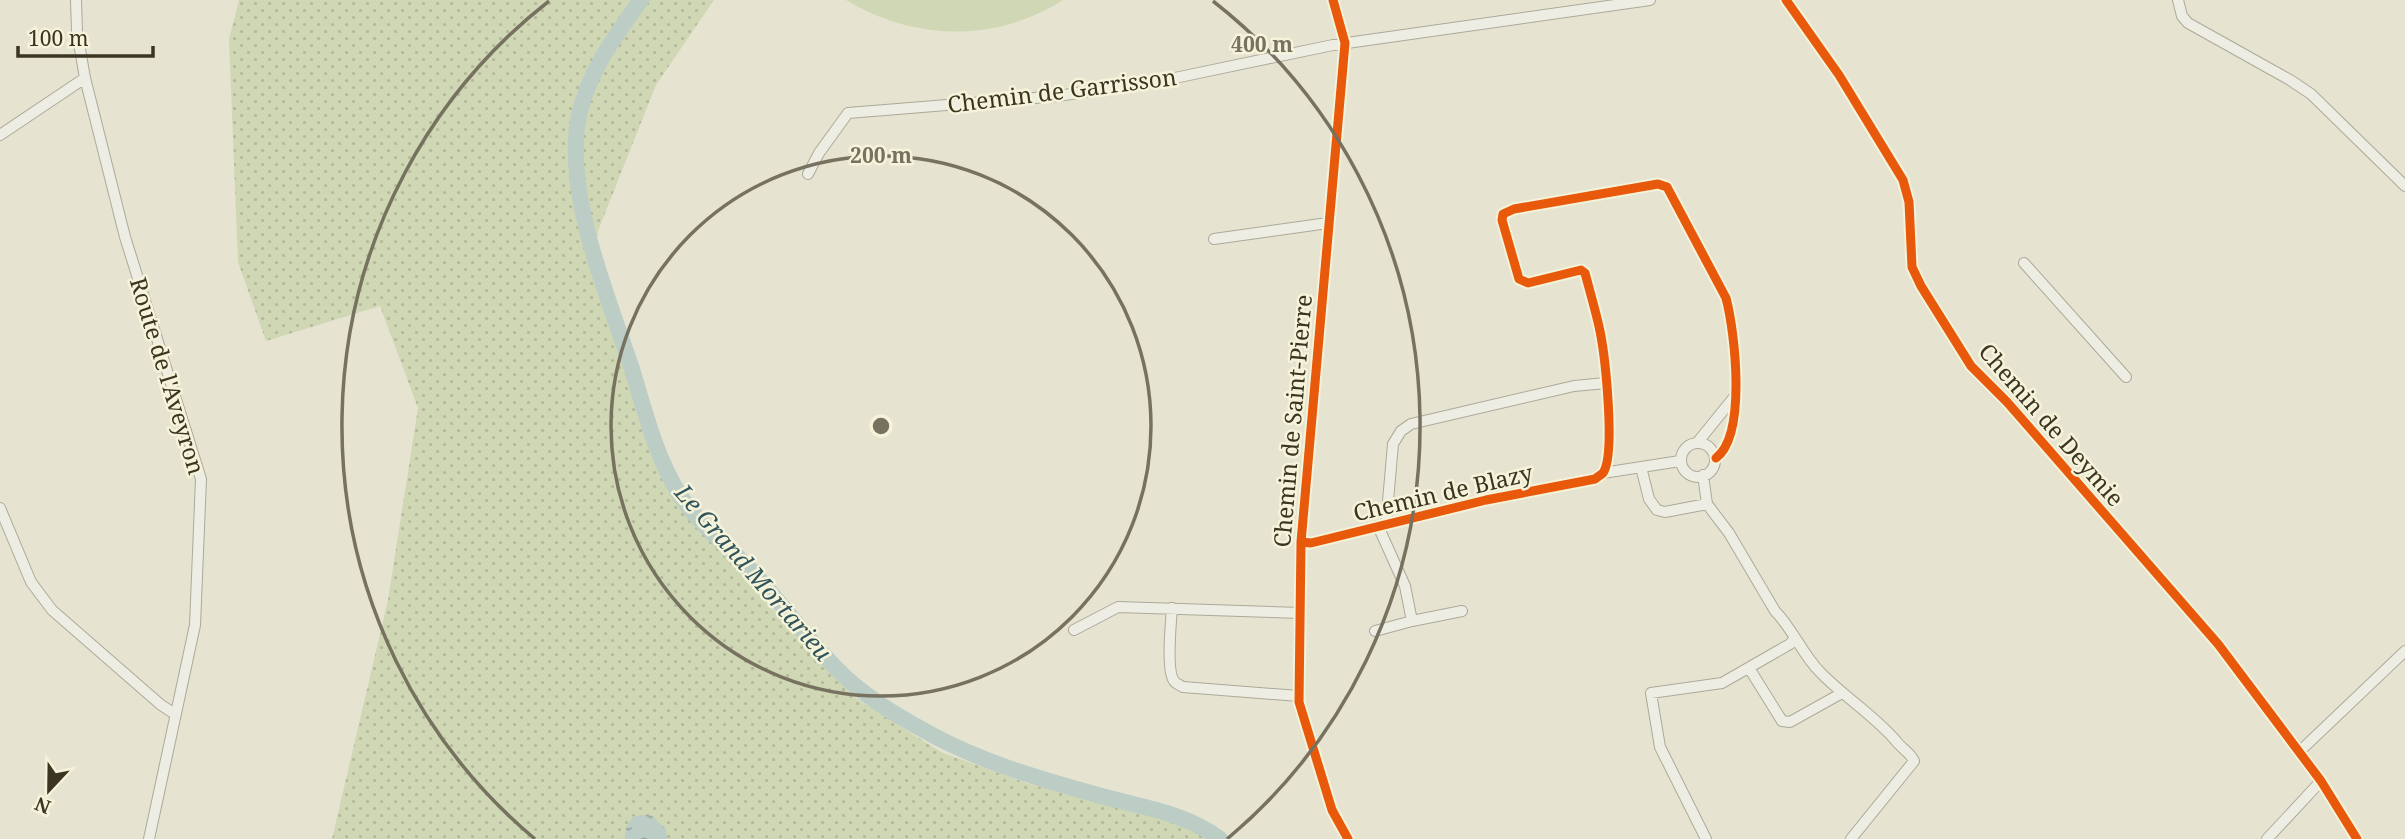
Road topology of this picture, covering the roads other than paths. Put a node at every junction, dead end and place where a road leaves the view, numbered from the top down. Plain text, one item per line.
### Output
1 (76, 0) edge
2 (1333, 0) edge
3 (1650, 0) edge
4 (1786, 0) edge
5 (2178, 0) edge
6 (1345, 43) junction
7 (85, 79) junction
8 (0, 135) edge
9 (808, 174) dead end
10 (2405, 186) edge
11 (1328, 223) junction
12 (1214, 239) dead end
13 (2024, 263) dead end
14 (2126, 377) dead end
15 (1606, 383) junction
16 (1735, 396) junction
17 (1697, 443) junction
18 (1716, 458) junction
19 (1680, 461) junction
20 (1641, 467) junction
21 (1703, 475) junction
22 (1599, 476) junction
23 (1707, 503) junction
24 (0, 508) edge
25 (1382, 525) junction
26 (1301, 542) junction
27 (1171, 608) junction
28 (1462, 611) dead end
29 (1300, 613) junction
30 (1412, 621) junction
31 (1074, 630) dead end
32 (1375, 631) dead end
33 (1796, 638) junction
34 (2405, 651) edge
35 (1749, 668) junction
36 (1842, 693) junction
37 (1299, 696) junction
38 (175, 714) junction
39 (2299, 752) junction
40 (2321, 781) junction
41 (149, 839) edge
42 (1348, 839) edge
43 (1706, 839) edge
44 (1851, 839) edge
45 (2267, 839) edge
46 (2357, 839) edge

1 - 7 street, Route de l'Aveyron
2 - 6 street, Chemin de Saint-Pierre
3 - 6 street
4 - 39 street, Chemin de Deymie
5 - 10 street
6 - 9 street, Chemin de Garrisson
6 - 11 street, Chemin de Saint-Pierre
7 - 8 street
7 - 38 street, Route de l'Aveyron
11 - 12 street
11 - 26 street, Chemin de Saint-Pierre
13 - 14 street
15 - 16 street
15 - 22 street
15 - 25 street
16 - 17 street
16 - 18 street
17 - 18 street
17 - 19 street
18 - 21 street
19 - 20 street, Chemin de Blazy
19 - 21 street
20 - 22 street, Chemin de Blazy
20 - 23 street
21 - 23 street
22 - 25 street, Chemin de Blazy
23 - 33 street
24 - 38 street
25 - 26 street, Chemin de Blazy
25 - 30 street
26 - 29 street, Chemin de Saint-Pierre
27 - 29 street
27 - 31 street
27 - 37 street
28 - 30 street
29 - 37 street, Chemin de Saint-Pierre
30 - 32 street
33 - 35 street
33 - 36 street
34 - 39 street
35 - 36 street
35 - 43 street
36 - 44 street
37 - 42 street, Chemin de Saint-Pierre
38 - 41 street, Route de l'Aveyron
39 - 40 street, Chemin de Deymie
40 - 45 street
40 - 46 street, Chemin de Deymie

